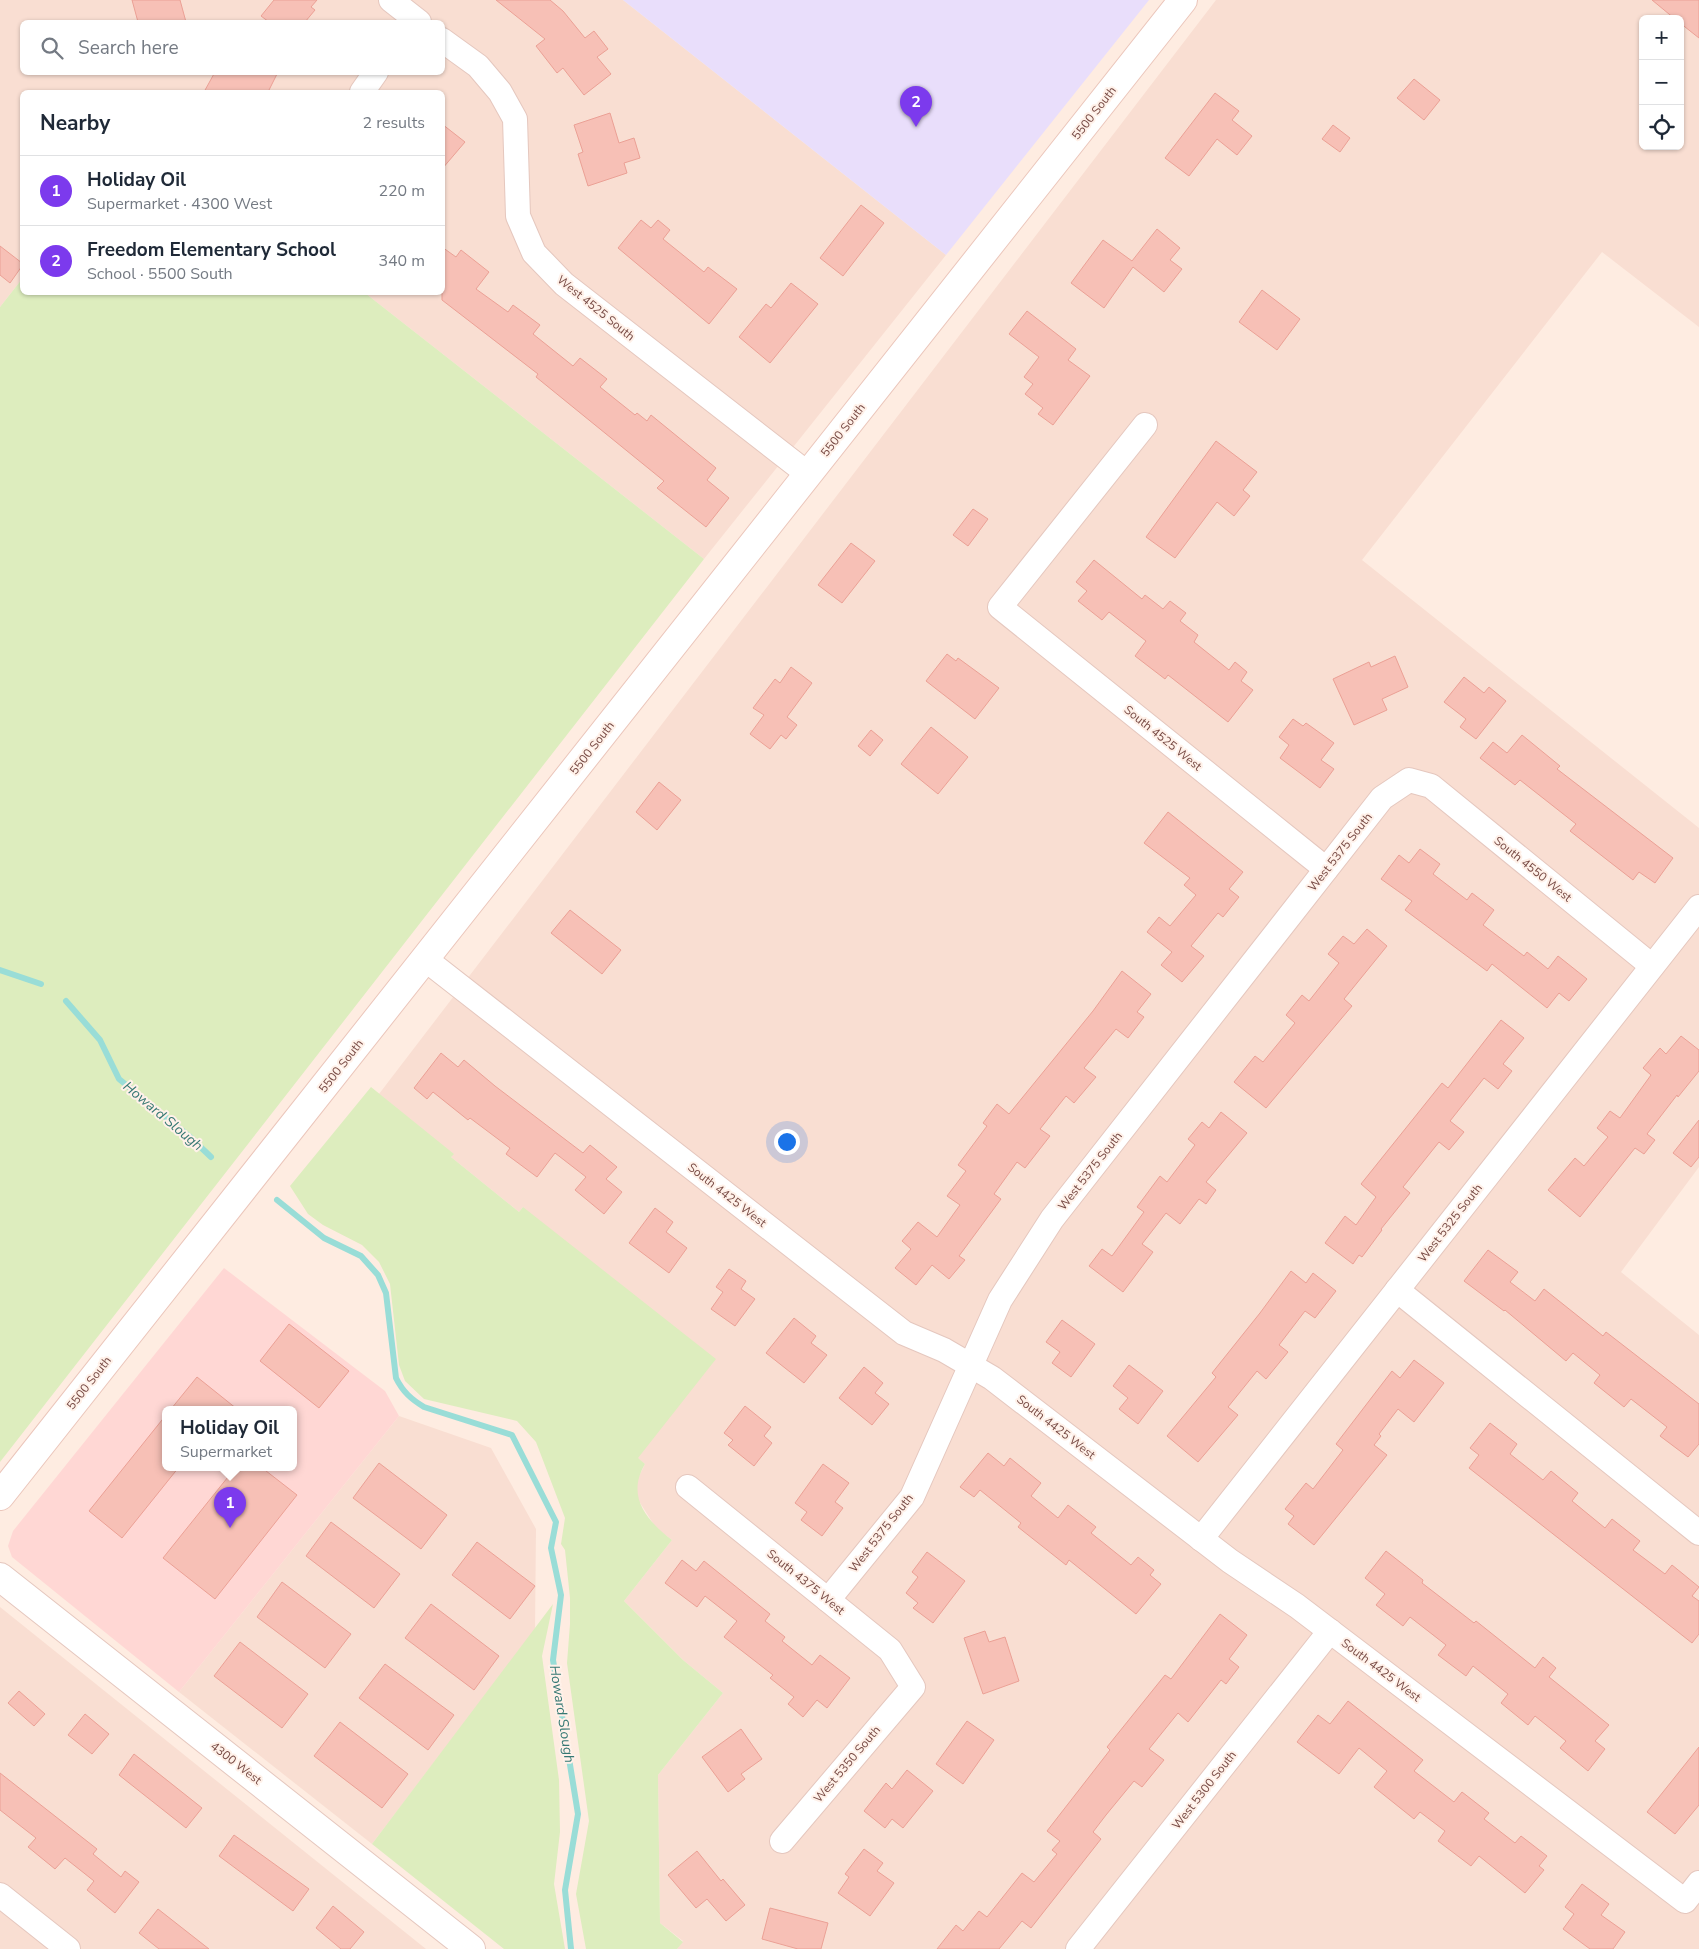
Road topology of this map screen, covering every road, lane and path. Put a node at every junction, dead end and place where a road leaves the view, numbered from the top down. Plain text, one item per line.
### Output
1 (391, 0) edge
2 (1183, 0) edge
3 (415, 20) edge
4 (445, 42) edge
5 (374, 75) edge
6 (363, 90) edge
7 (1145, 426) dead end
8 (808, 474) junction
9 (1409, 780) joint
10 (1326, 869) junction
11 (1699, 907) edge
12 (425, 960) junction
13 (1652, 966) junction
14 (1397, 1290) junction
15 (971, 1365) junction
16 (688, 1487) dead end
17 (0, 1496) edge
18 (1699, 1533) edge
19 (1201, 1539) junction
20 (0, 1577) edge
21 (828, 1600) junction
22 (1330, 1631) junction
23 (912, 1687) joint
24 (782, 1841) dead end
25 (1692, 1892) edge
26 (0, 1895) edge
27 (68, 1949) edge
28 (471, 1949) edge
29 (1078, 1949) edge

1 - 3 street
2 - 8 main road, 5500 South
4 - 8 street, West 4525 South
5 - 6 street
7 - 10 street, South 4525 West
8 - 12 main road, 5500 South
9 - 10 street, West 5375 South
9 - 13 street, South 4550 West
10 - 15 street, West 5375 South
11 - 13 street, West 5325 South
12 - 15 street, South 4425 West
12 - 17 main road, 5500 South
13 - 14 street, West 5325 South
14 - 18 street
14 - 19 street, West 5325 South
15 - 19 street, South 4425 West
15 - 21 street, West 5375 South
16 - 21 street, South 4375 West
19 - 22 street, South 4425 West
20 - 28 main road, 4300 West
21 - 23 street, South 4375 West
22 - 25 street, South 4425 West
22 - 29 street, West 5300 South
23 - 24 street, West 5350 South
26 - 27 street

